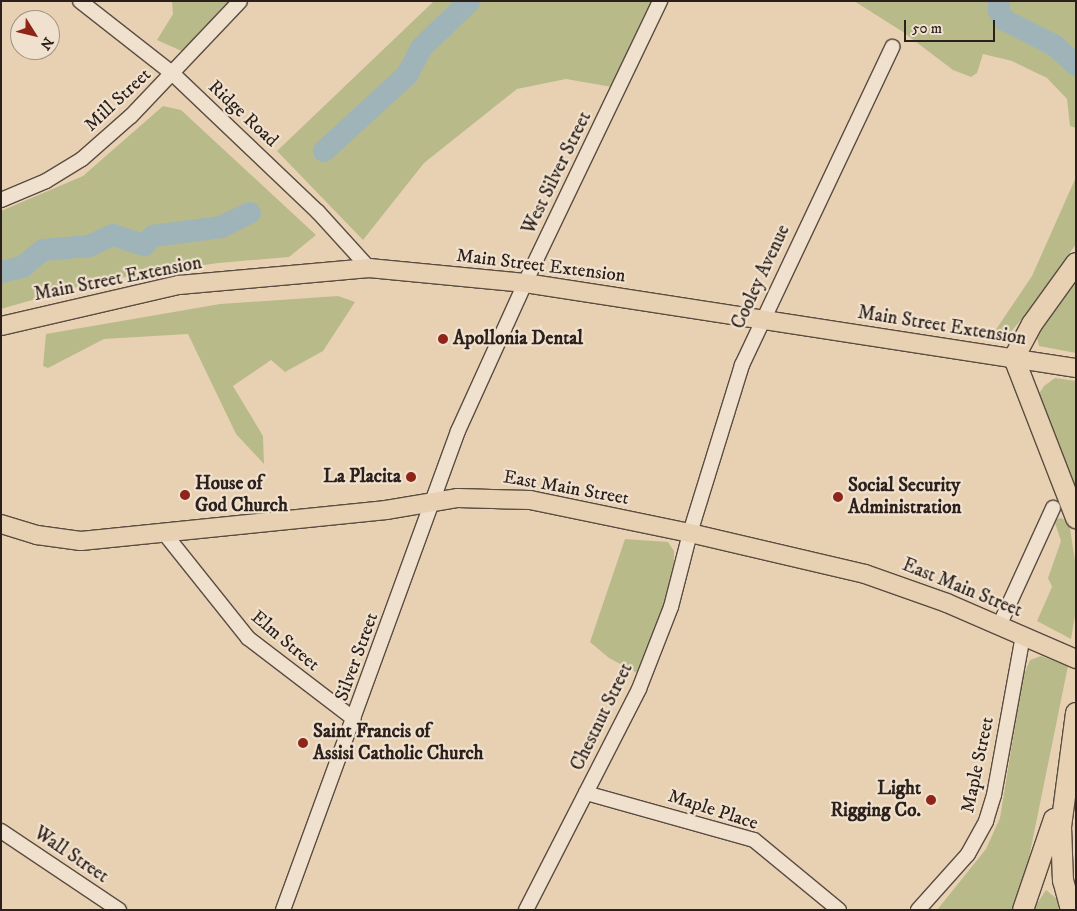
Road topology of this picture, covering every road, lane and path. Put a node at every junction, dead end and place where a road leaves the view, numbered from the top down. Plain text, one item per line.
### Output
1 (80, 1) edge
2 (240, 1) edge
3 (660, 1) edge
4 (892, 47) dead end
5 (173, 74) junction
6 (1, 200) edge
7 (1076, 263) edge
8 (369, 268) junction
9 (525, 283) junction
10 (761, 319) junction
11 (1, 326) edge
12 (1014, 358) junction
13 (1076, 368) edge
14 (432, 501) junction
15 (1053, 508) dead end
16 (1076, 518) edge
17 (1, 524) edge
18 (690, 533) junction
19 (165, 534) junction
20 (999, 626) junction
21 (1023, 636) junction
22 (1076, 659) edge
23 (1076, 713) edge
24 (354, 718) junction
25 (1066, 776) junction
26 (586, 792) junction
27 (1, 831) edge
28 (119, 910) edge
29 (282, 910) edge
30 (526, 910) edge
31 (839, 910) edge
32 (918, 910) edge
33 (1023, 910) edge
34 (1071, 910) edge

1 - 5 street, Ridge Road
2 - 5 street, Mill Street
3 - 9 street, West Silver Street
4 - 10 street, Cooley Avenue
5 - 6 street, Mill Street
5 - 8 street, Ridge Road
7 - 12 highway
8 - 9 main road, Main Street Extension
8 - 11 main road, Main Street Extension
9 - 10 main road, Main Street Extension
9 - 14 street, West Silver Street
10 - 12 main road, Main Street Extension
10 - 18 street, Cooley Avenue
12 - 13 main road, Main Street Extension
12 - 16 highway
14 - 18 main road, East Main Street
14 - 19 main road, East Main Street
14 - 24 street, Silver Street
15 - 20 street
17 - 19 main road, East Main Street
18 - 20 main road, East Main Street
18 - 26 street, Chestnut Street
19 - 24 street, Elm Street
20 - 21 main road, East Main Street
21 - 22 main road, East Main Street
21 - 32 street, Maple Street
23 - 25 highway
24 - 29 street, Silver Street
25 - 33 highway
25 - 34 highway
26 - 30 street, Chestnut Street
26 - 31 street, Maple Place
27 - 28 street, Wall Street

